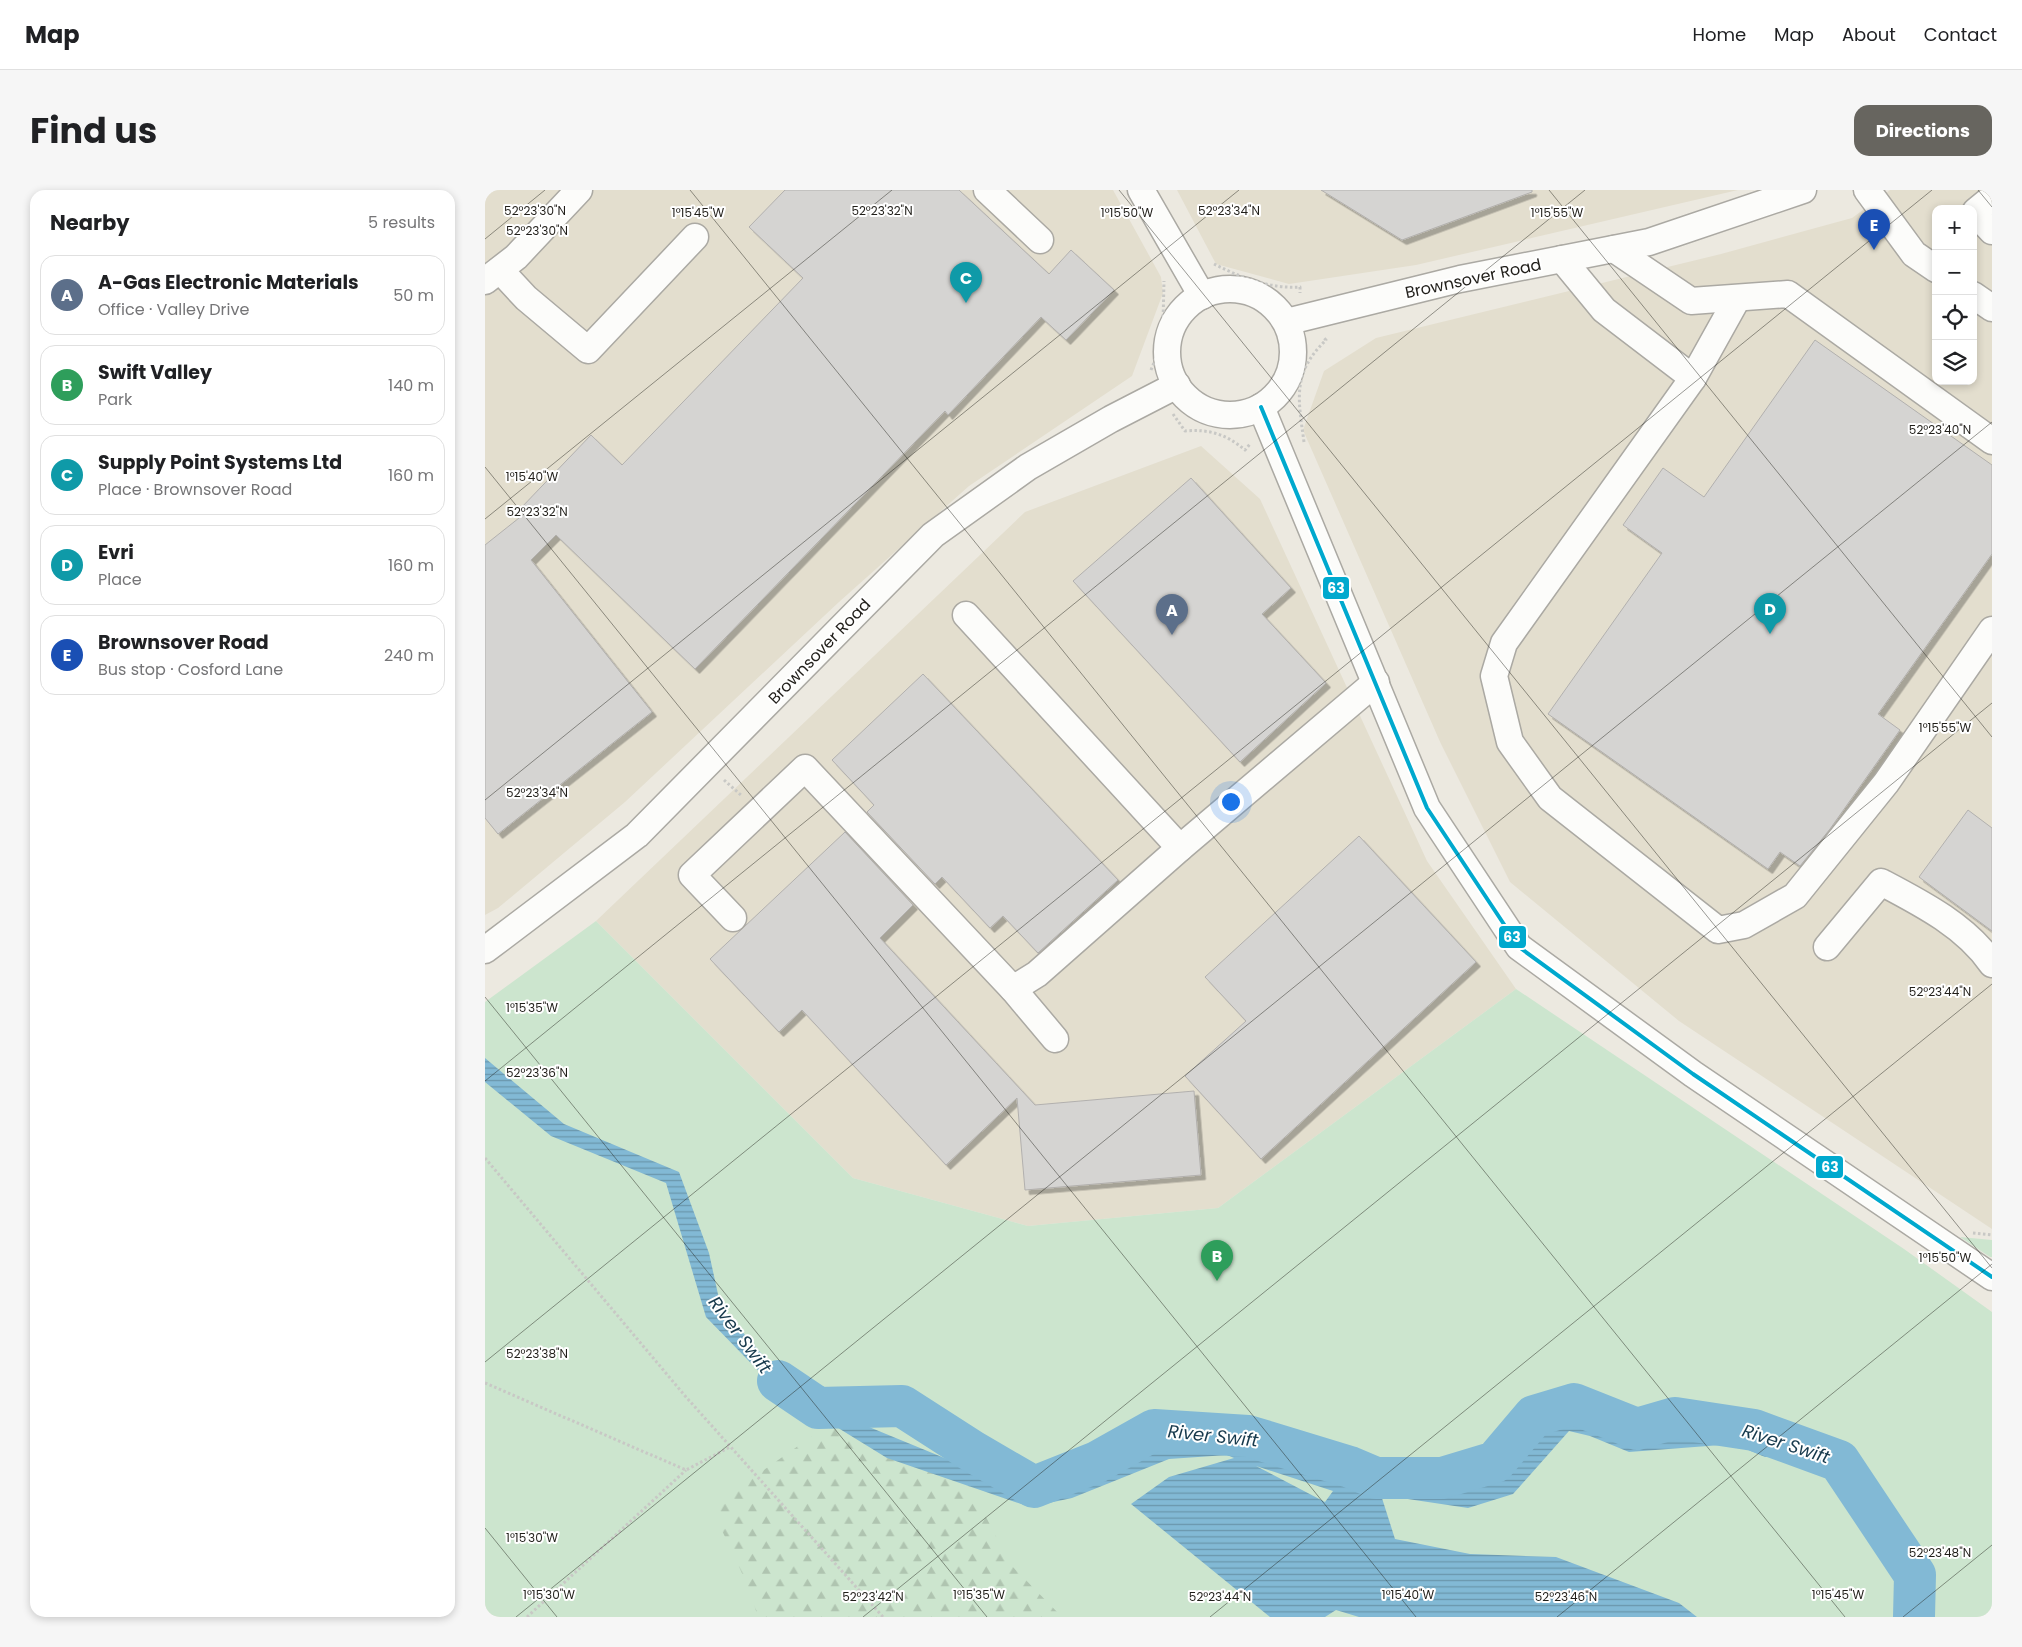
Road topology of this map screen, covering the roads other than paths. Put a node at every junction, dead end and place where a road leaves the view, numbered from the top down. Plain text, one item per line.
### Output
1 (579, 190) edge
2 (987, 190) edge
3 (1141, 190) edge
4 (1803, 190) edge
5 (1867, 190) edge
6 (1992, 198) edge
7 (1992, 231) edge
8 (695, 237) dead end
9 (1040, 240) dead end
10 (1614, 249) junction
11 (1562, 259) junction
12 (1932, 266) edge
13 (492, 276) edge
14 (1202, 296) junction
15 (1737, 298) junction
16 (1977, 298) edge
17 (1992, 308) edge
18 (1286, 322) junction
19 (1693, 378) junction
20 (1177, 385) junction
21 (1261, 407) junction
22 (1992, 441) edge
23 (966, 615) dead end
24 (1992, 630) edge
25 (1376, 682) junction
26 (1180, 848) junction
27 (733, 918) dead end
28 (1827, 947) dead end
29 (485, 950) edge
30 (1992, 964) edge
31 (1013, 989) junction
32 (1055, 1039) dead end
33 (1992, 1276) edge

1 - 13 street
2 - 9 street
3 - 14 street
4 - 10 street, Brownsover Road
5 - 12 street
6 - 7 street
8 - 13 street
10 - 11 street, Brownsover Road
10 - 15 street
11 - 18 street, Brownsover Road
11 - 19 street
14 - 18 street
14 - 20 street
15 - 19 street
15 - 22 street
16 - 17 street
18 - 21 street
19 - 24 street
20 - 21 street
20 - 29 street, Brownsover Road
21 - 25 street
23 - 26 street
25 - 26 street
25 - 33 street
26 - 31 street
27 - 31 street
28 - 30 street
31 - 32 street

